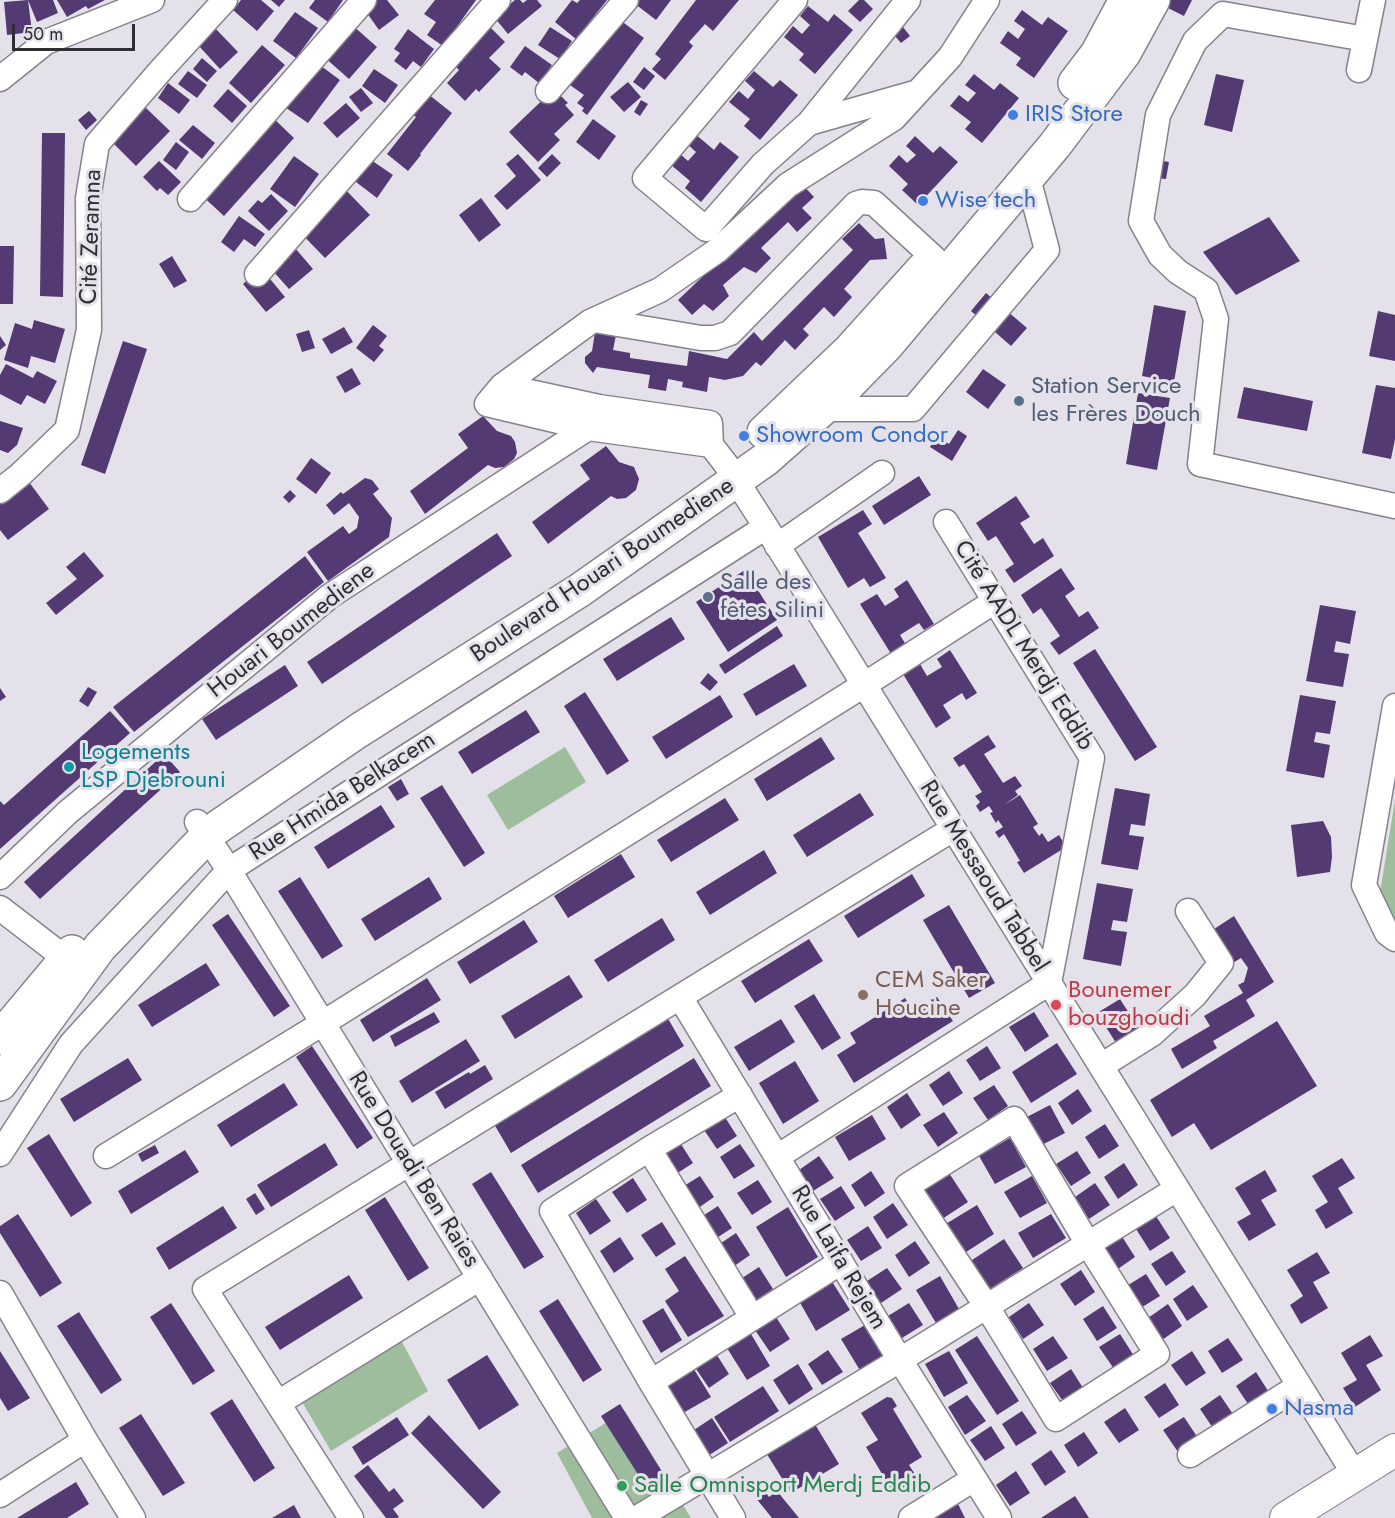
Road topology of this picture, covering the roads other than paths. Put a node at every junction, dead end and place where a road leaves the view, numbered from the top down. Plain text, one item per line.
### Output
1 (152, 0) edge
2 (225, 0) edge
3 (364, 0) edge
4 (498, 0) edge
5 (626, 0) edge
6 (795, 0) edge
7 (908, 0) edge
8 (987, 0) edge
9 (1126, 0) edge
10 (1153, 0) edge
11 (1373, 0) edge
12 (1365, 39) junction
13 (1359, 70) dead end
14 (0, 79) edge
15 (548, 91) dead end
16 (918, 92) junction
17 (809, 123) junction
18 (1028, 178) junction
19 (190, 199) dead end
20 (934, 258) junction
21 (257, 274) dead end
22 (594, 320) junction
23 (822, 409) junction
24 (593, 418) junction
25 (724, 463) junction
26 (882, 473) dead end
27 (0, 491) edge
28 (1395, 506) edge
29 (946, 522) dead end
30 (772, 536) junction
31 (995, 601) junction
32 (864, 685) junction
33 (1395, 706) edge
34 (202, 829) junction
35 (953, 829) junction
36 (229, 870) junction
37 (0, 878) edge
38 (0, 908) edge
39 (1188, 911) dead end
40 (1395, 939) edge
41 (74, 965) junction
42 (1049, 983) junction
43 (680, 997) junction
44 (323, 1023) junction
45 (0, 1038) edge
46 (1101, 1066) junction
47 (0, 1084) edge
48 (740, 1095) junction
49 (649, 1149) junction
50 (0, 1154) edge
51 (106, 1156) dead end
52 (777, 1157) junction
53 (409, 1164) junction
54 (1177, 1189) junction
55 (1088, 1244) junction
56 (841, 1262) junction
57 (480, 1278) junction
58 (0, 1293) edge
59 (987, 1307) junction
60 (752, 1317) junction
61 (900, 1360) junction
62 (651, 1382) junction
63 (1299, 1386) junction
64 (278, 1403) junction
65 (85, 1440) junction
66 (1395, 1450) edge
67 (1190, 1455) dead end
68 (1355, 1474) junction
69 (707, 1476) junction
70 (974, 1479) junction
71 (0, 1495) edge
72 (133, 1518) edge
73 (351, 1518) edge
74 (627, 1518) edge
75 (638, 1518) edge
76 (733, 1518) edge
77 (911, 1518) edge
78 (999, 1518) edge
79 (1286, 1518) edge

1 - 14 street
2 - 27 street, Cité Zeramna
3 - 19 street
4 - 21 street
5 - 15 street
6 - 17 street
7 - 17 street
8 - 16 street
9 - 20 highway, Boulevard Houari Boumediene
10 - 18 highway, Boulevard Houari Boumediene
11 - 12 street
12 - 13 street
12 - 28 street
16 - 17 street
16 - 22 street
18 - 23 highway, Boulevard Houari Boumediene
18 - 23 street
20 - 22 street
20 - 25 highway, Boulevard Houari Boumediene
22 - 24 street
23 - 25 highway, Boulevard Houari Boumediene
24 - 25 street
24 - 37 street, Houari Boumediene
25 - 30 street, Rue Messaoud Tabbel
25 - 34 highway, Boulevard Houari Boumediene
26 - 30 street, Rue Hmida Belkacem
29 - 31 street, Cité AADL Merdj Eddib
30 - 32 street, Rue Messaoud Tabbel
30 - 36 street, Rue Hmida Belkacem
31 - 32 street
31 - 42 street, Cité AADL Merdj Eddib
32 - 35 street, Rue Messaoud Tabbel
32 - 44 street
33 - 40 street
34 - 36 street, Rue Douadi Ben Raies
34 - 41 highway, Boulevard Houari Boumediene
35 - 42 street, Rue Messaoud Tabbel
35 - 43 street
36 - 44 street, Rue Douadi Ben Raies
36 - 50 street, Rue Hmida Belkacem
38 - 41 street
39 - 46 street
41 - 45 highway, Boulevard Houari Boumediene
41 - 47 highway, Boulevard Houari Boumediene
42 - 46 street, Rue Messaoud Tabbel
42 - 52 street
43 - 48 street, Rue Laifa Rejem
43 - 53 street
44 - 51 street
44 - 53 street, Rue Douadi Ben Raies
46 - 54 street, Rue Messaoud Tabbel
48 - 49 street
48 - 52 street, Rue Laifa Rejem
49 - 60 street
49 - 62 street
52 - 56 street, Rue Laifa Rejem
53 - 57 street, Rue Douadi Ben Raies
53 - 64 street
54 - 55 street
54 - 63 street, Rue Messaoud Tabbel
55 - 59 street
55 - 59 street
55 - 59 street
56 - 60 street
56 - 61 street, Rue Laifa Rejem
57 - 64 street
57 - 74 street, Rue Douadi Ben Raies
58 - 65 street
59 - 61 street
60 - 62 street
61 - 69 street
61 - 70 street, Rue Laifa Rejem
62 - 69 street
63 - 67 street
63 - 68 street, Rue Messaoud Tabbel
64 - 73 street
65 - 71 street
65 - 72 street
66 - 68 main road
68 - 79 main road
69 - 75 street
69 - 76 street
70 - 77 street
70 - 78 street, Rue Laifa Rejem

